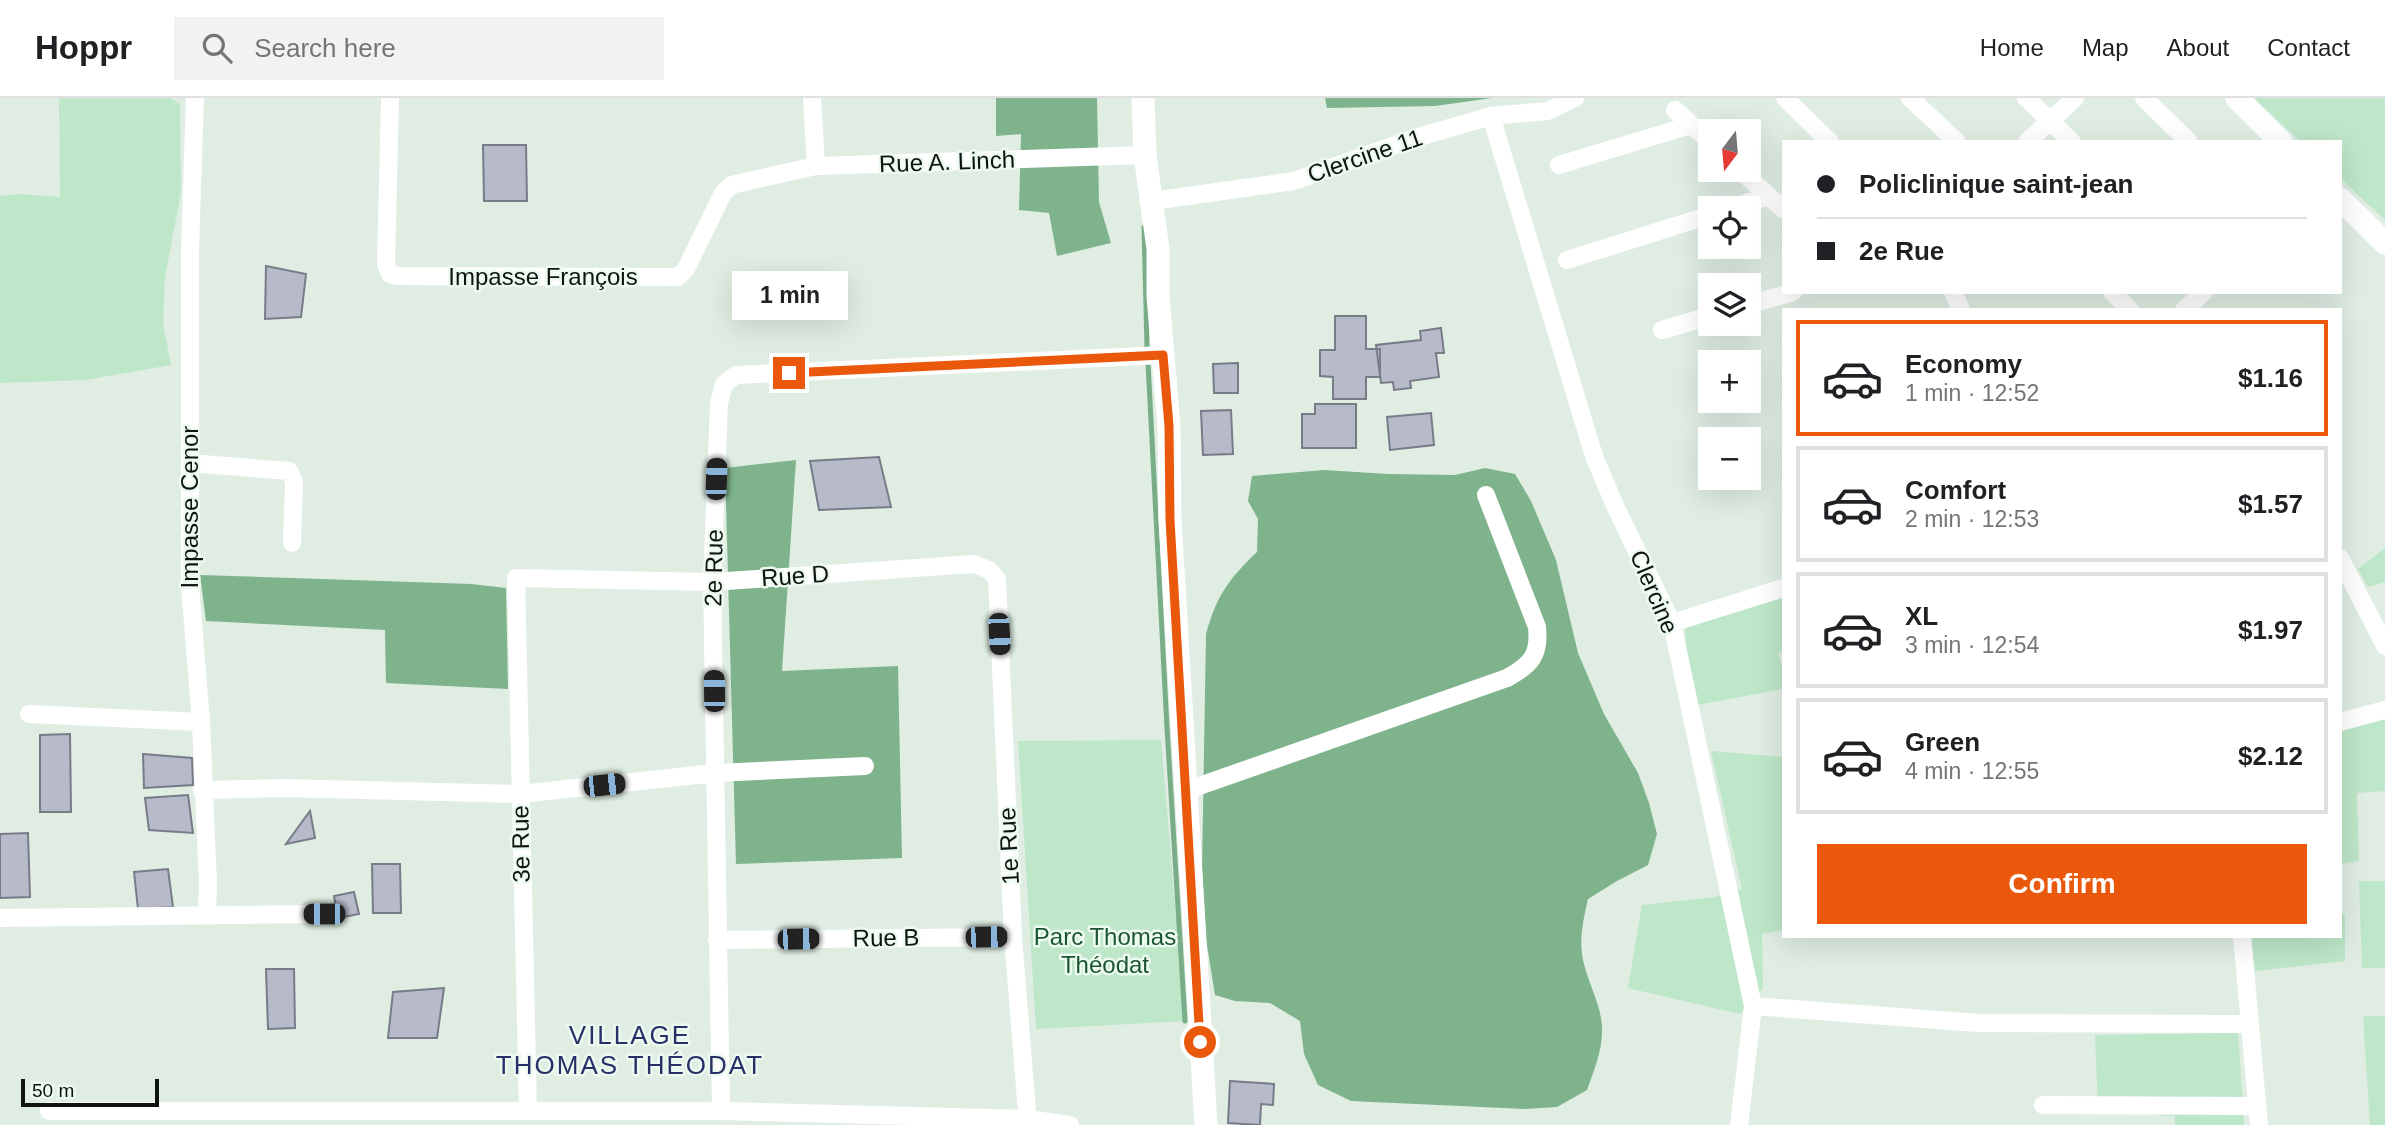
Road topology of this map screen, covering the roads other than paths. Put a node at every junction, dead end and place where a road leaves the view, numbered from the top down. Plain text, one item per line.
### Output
1 (195, 98) edge
2 (390, 98) edge
3 (812, 98) edge
4 (1143, 98) edge
5 (1575, 98) edge
6 (1785, 98) edge
7 (1910, 98) edge
8 (2026, 98) edge
9 (2075, 98) edge
10 (2144, 98) edge
11 (2236, 98) edge
12 (1675, 110) dead end
13 (1491, 116) junction
14 (2050, 121) junction
15 (1691, 125) junction
16 (1698, 131) edge
17 (1828, 140) edge
18 (1955, 140) edge
19 (2029, 140) edge
20 (2070, 140) edge
21 (2187, 140) edge
22 (2279, 140) edge
23 (1141, 155) junction
24 (1559, 165) dead end
25 (816, 166) junction
26 (1753, 182) edge
27 (1769, 196) junction
28 (1761, 198) edge
29 (1152, 201) junction
30 (2342, 201) edge
31 (1782, 208) edge
32 (1698, 219) edge
33 (2385, 243) edge
34 (1567, 260) dead end
35 (1786, 294) edge
36 (2114, 294) edge
37 (2202, 294) edge
38 (1761, 301) edge
39 (2128, 308) edge
40 (2186, 308) edge
41 (1698, 320) edge
42 (1662, 330) dead end
43 (1163, 355) junction
44 (190, 463) junction
45 (1486, 495) dead end
46 (292, 543) dead end
47 (2342, 562) edge
48 (989, 570) joint
49 (516, 578) joint
50 (712, 582) junction
51 (1782, 588) edge
52 (1672, 623) junction
53 (2385, 646) edge
54 (2385, 710) edge
55 (29, 714) dead end
56 (2342, 721) edge
57 (201, 722) junction
58 (865, 766) dead end
59 (715, 773) junction
60 (202, 790) junction
61 (1185, 791) junction
62 (520, 794) junction
63 (324, 914) dead end
64 (206, 915) junction
65 (0, 918) edge
66 (1013, 937) junction
67 (2242, 938) edge
68 (717, 940) junction
69 (1754, 1006) junction
70 (2250, 1024) junction
71 (2043, 1105) dead end
72 (2257, 1107) junction
73 (48, 1111) dead end
74 (528, 1111) junction
75 (721, 1111) junction
76 (488, 1118) edge
77 (1028, 1122) edge
78 (1070, 1125) edge
79 (1206, 1125) edge
80 (1739, 1125) edge
81 (2259, 1125) edge

1 - 44 street, Impasse Cenor
2 - 25 street, Impasse François
3 - 25 street
4 - 23 street
5 - 13 street, Clercine 11
6 - 17 street
7 - 18 street
8 - 14 street
9 - 14 street
10 - 21 street
11 - 22 street
12 - 15 street
13 - 29 street, Clercine 11
13 - 52 street, Clercine
14 - 19 street
14 - 20 street
15 - 16 street
15 - 24 street
23 - 25 street, Rue A. Linch
23 - 29 street
26 - 27 street
27 - 28 street
27 - 31 street
29 - 43 street
30 - 33 street
32 - 34 street
35 - 38 street
36 - 39 street
37 - 40 street
41 - 42 street
43 - 50 street, 2e Rue
43 - 61 street
44 - 46 street
44 - 57 street, Impasse Cenor
45 - 61 street
47 - 53 street
48 - 50 street, Rue D
48 - 66 street, 1e Rue
49 - 50 street, Rue D
49 - 62 street, 3e Rue
50 - 59 street, 2e Rue
51 - 52 street
52 - 69 street, Clercine
54 - 56 street
55 - 57 street
57 - 60 street, Impasse Cenor
58 - 59 street
59 - 62 street
59 - 68 street, 2e Rue
60 - 62 street
60 - 64 street, Impasse Cenor
61 - 79 street
62 - 74 street, 3e Rue
63 - 64 street
64 - 65 street
66 - 68 street, Rue B
66 - 77 street, 1e Rue
67 - 70 street
68 - 75 street, 2e Rue
69 - 70 street
69 - 80 street, Clercine
70 - 72 street
71 - 72 street
72 - 81 street
73 - 76 street
74 - 75 street
74 - 76 street
75 - 77 street
77 - 78 street

